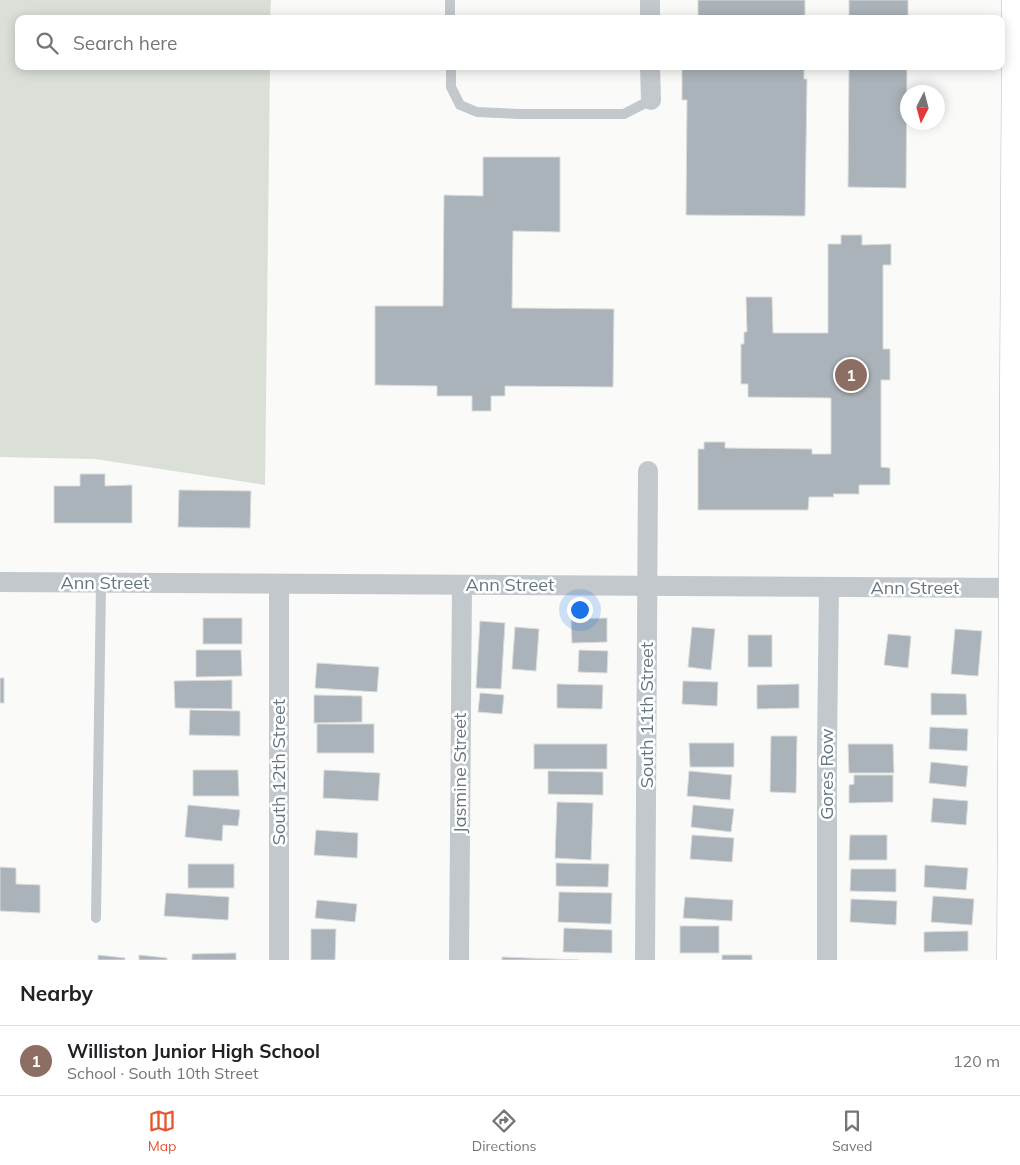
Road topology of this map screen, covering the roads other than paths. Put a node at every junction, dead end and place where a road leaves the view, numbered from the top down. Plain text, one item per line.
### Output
1 (450, 0) edge
2 (650, 0) edge
3 (1016, 0) edge
4 (450, 15) edge
5 (650, 15) edge
6 (451, 70) edge
7 (650, 70) edge
8 (650, 100) joint
9 (648, 471) dead end
10 (0, 582) edge
11 (101, 583) junction
12 (279, 584) junction
13 (462, 585) junction
14 (647, 586) junction
15 (829, 587) junction
16 (1016, 588) edge
17 (96, 918) dead end
18 (279, 960) edge
19 (459, 960) edge
20 (645, 960) edge
21 (827, 960) edge
22 (1011, 960) edge

1 - 4 lane
2 - 5 street
3 - 16 street
6 - 8 lane
7 - 8 street
9 - 14 street, South 11th Street
10 - 11 street, Ann Street
11 - 12 street, Ann Street
11 - 17 lane
12 - 13 street, Ann Street
12 - 18 street, South 12th Street
13 - 14 street, Ann Street
13 - 19 street, Jasmine Street
14 - 15 street, Ann Street
14 - 20 street, South 11th Street
15 - 16 street, Ann Street
15 - 21 street, Gores Row
16 - 22 street

